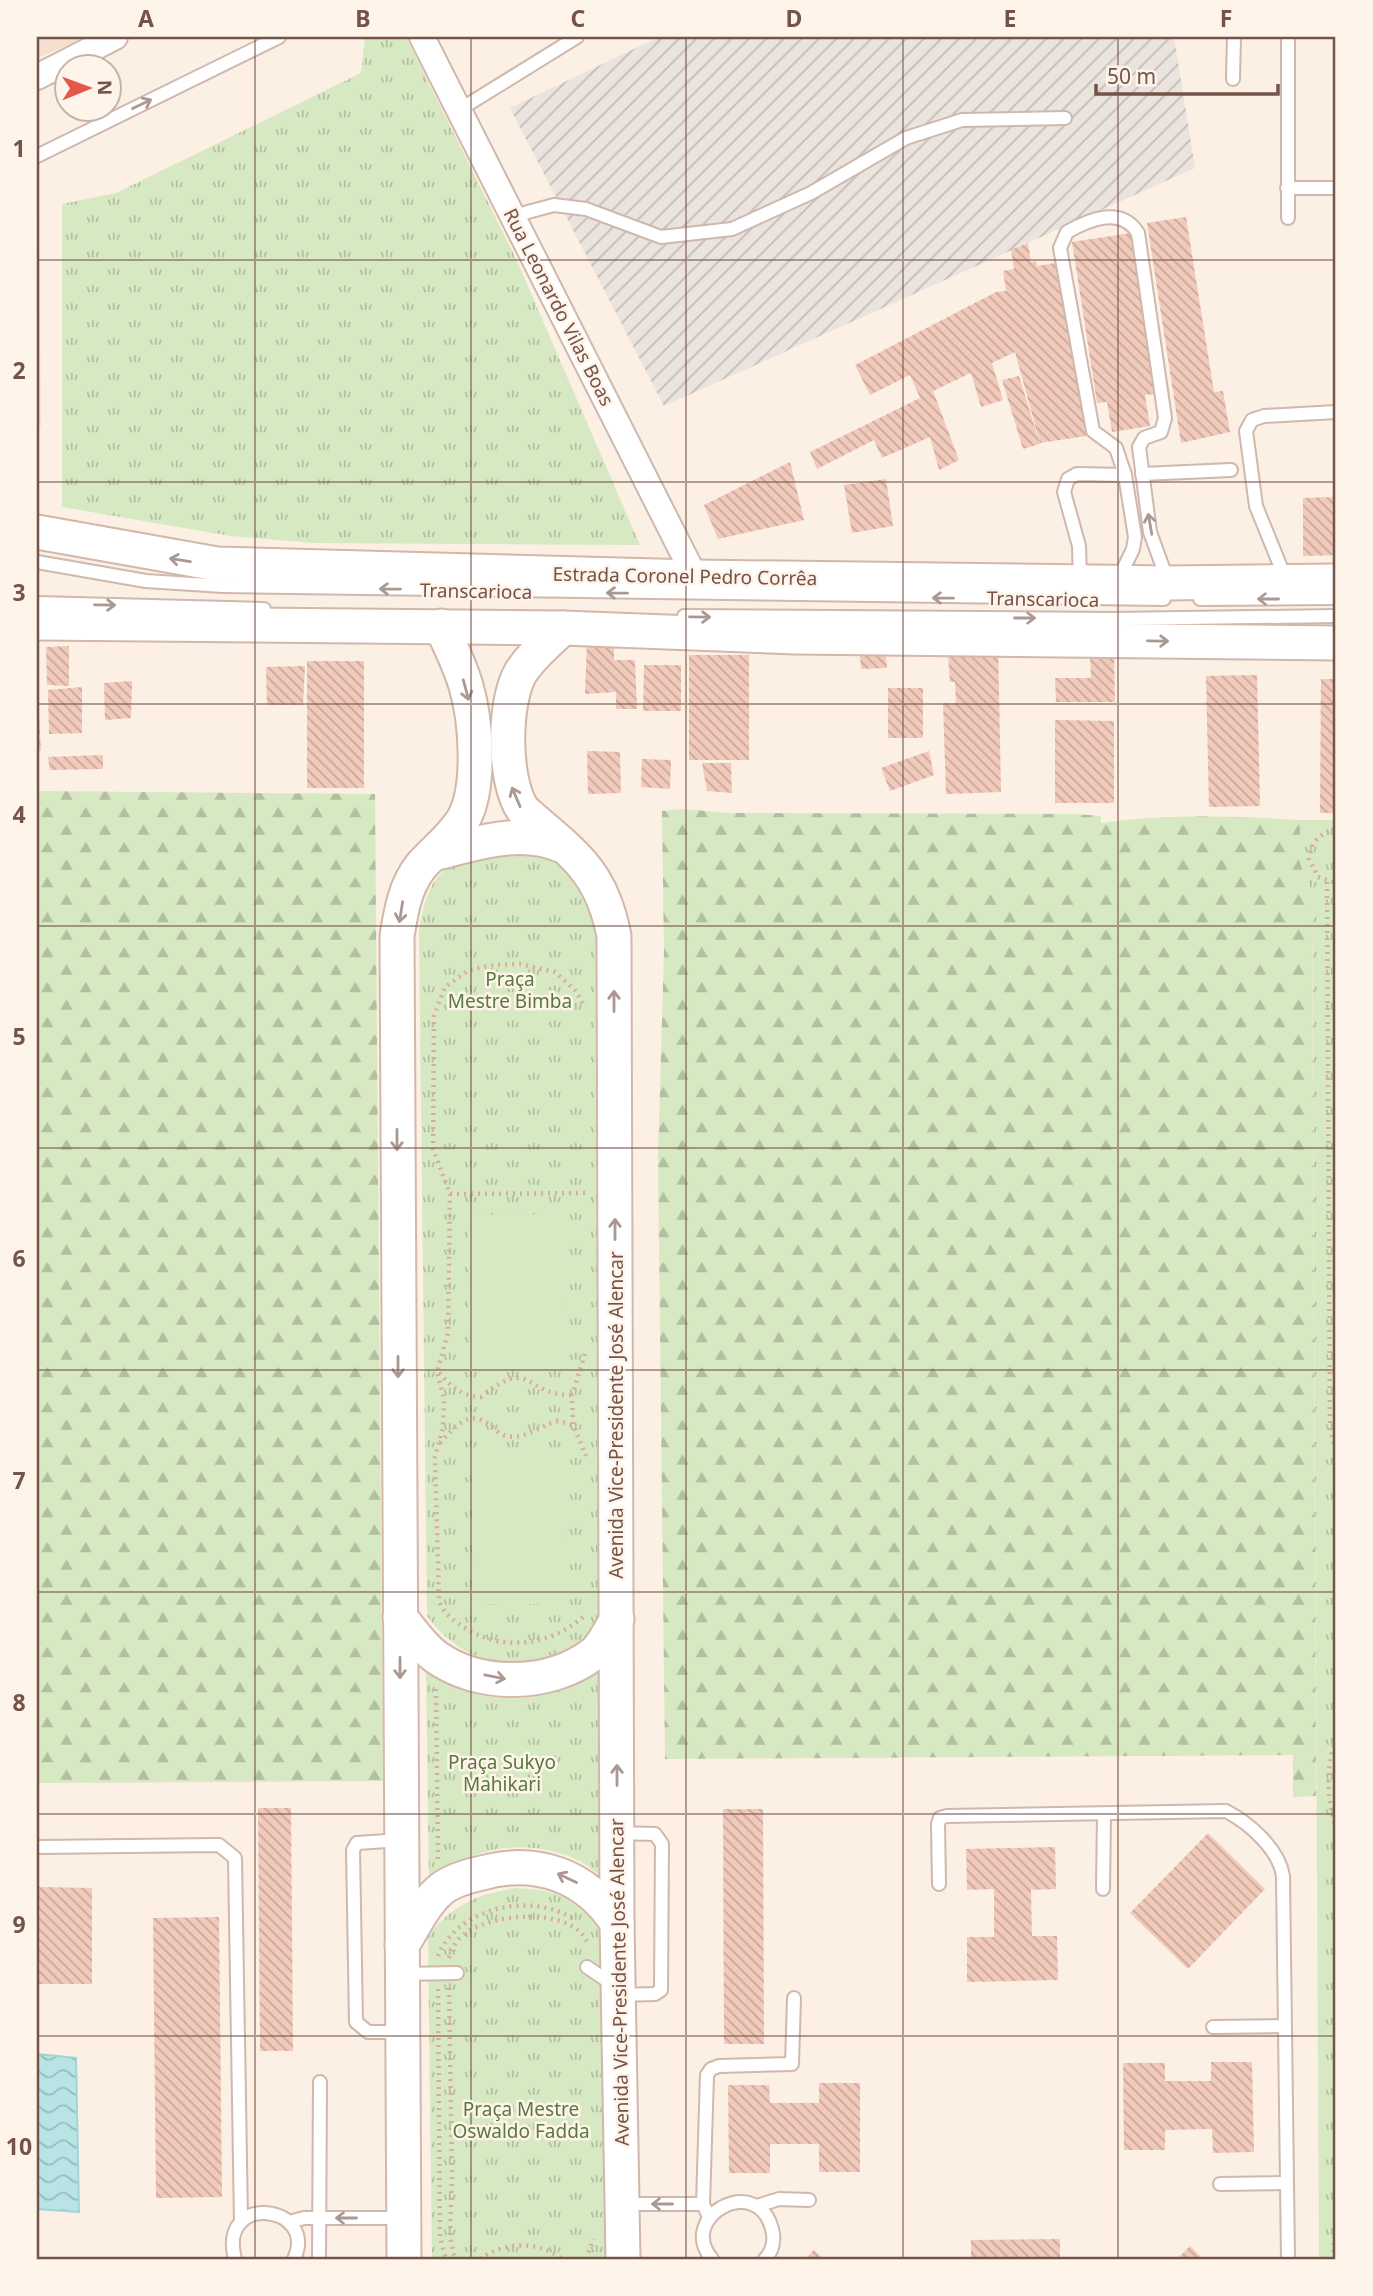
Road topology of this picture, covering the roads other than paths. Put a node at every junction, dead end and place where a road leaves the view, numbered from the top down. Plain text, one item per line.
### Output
1 (115, 37) edge
2 (279, 37) edge
3 (422, 37) edge
4 (577, 37) edge
5 (1234, 37) edge
6 (1288, 37) edge
7 (90, 42) edge
8 (37, 77) edge
9 (1233, 79) dead end
10 (459, 110) junction
11 (1065, 118) dead end
12 (37, 156) edge
13 (1287, 188) junction
14 (1336, 188) edge
15 (513, 216) junction
16 (1287, 218) dead end
17 (1336, 412) edge
18 (1124, 469) junction
19 (1141, 469) junction
20 (1231, 470) dead end
21 (37, 532) edge
22 (37, 562) edge
23 (695, 577) junction
24 (1080, 581) junction
25 (1286, 581) junction
26 (1336, 581) edge
27 (1117, 582) junction
28 (1178, 594) junction
29 (1336, 598) edge
30 (37, 603) edge
31 (274, 609) dead end
32 (670, 616) dead end
33 (1336, 616) edge
34 (557, 619) junction
35 (37, 623) edge
36 (441, 626) junction
37 (1336, 643) edge
38 (562, 845) junction
39 (433, 854) junction
40 (400, 1616) junction
41 (602, 1617) junction
42 (1104, 1814) junction
43 (617, 1833) junction
44 (401, 1840) junction
45 (37, 1847) edge
46 (939, 1884) dead end
47 (1103, 1889) dead end
48 (605, 1929) junction
49 (402, 1959) junction
50 (448, 1973) road end
51 (604, 1980) junction
52 (794, 1998) dead end
53 (1213, 2026) dead end
54 (1285, 2026) junction
55 (403, 2032) junction
56 (320, 2082) dead end
57 (1287, 2183) junction
58 (1220, 2184) dead end
59 (809, 2200) dead end
60 (622, 2204) junction
61 (703, 2204) junction
62 (757, 2206) junction
63 (404, 2217) junction
64 (709, 2217) junction
65 (318, 2218) junction
66 (241, 2222) junction
67 (289, 2222) junction
68 (612, 2250) edge
69 (710, 2258) edge
70 (235, 2259) edge
71 (294, 2259) edge
72 (319, 2259) edge
73 (404, 2259) edge
74 (765, 2259) edge
75 (1287, 2259) edge

1 - 7 street
12 -> 2 lane
3 - 10 street, Rua Leonardo Vilas Boas
4 - 10 lane
5 - 9 lane
6 - 13 lane
7 - 8 street
10 - 15 street, Rua Leonardo Vilas Boas
11 - 15 lane
13 - 14 lane
13 - 16 lane
15 - 23 street, Rua Leonardo Vilas Boas
17 - 25 lane
18 - 19 lane
18 - 24 lane
18 - 27 lane
19 - 20 lane
28 -> 19 lane
23 -> 21 street, Estrada Coronel Pedro Corrêa
28 -> 22 lane, Transcarioca
23 - 24 street, Estrada Coronel Pedro Corrêa
24 - 27 street, Estrada Coronel Pedro Corrêa
25 - 26 street, Estrada Coronel Pedro Corrêa
25 - 28 street, Estrada Coronel Pedro Corrêa
27 - 28 street, Estrada Coronel Pedro Corrêa
29 -> 28 lane, Transcarioca
30 -> 31 lane
32 -> 33 lane, Transcarioca
34 - 36 street
34 -> 37 street
38 -> 34 street, Avenida Vice-Presidente José Alencar
35 - 36 street
36 -> 39 street
38 - 39 street
41 -> 38 street, Avenida Vice-Presidente José Alencar
39 -> 40 street
40 -> 41 street
40 -> 44 street
43 -> 41 street, Avenida Vice-Presidente José Alencar
42 - 46 lane
42 - 47 lane
42 - 54 lane
43 - 48 street, Avenida Vice-Presidente José Alencar
43 - 51 lane
44 - 49 street
44 - 55 lane
45 - 66 lane
48 -> 49 street
48 - 51 street, Avenida Vice-Presidente José Alencar
49 - 50 lane
49 - 55 street
51 - 60 street, Avenida Vice-Presidente José Alencar
52 - 61 lane
53 - 54 lane
54 - 57 lane
55 - 63 street
56 - 65 lane
57 - 58 lane
57 - 75 lane
59 - 62 lane
61 -> 60 lane
60 - 68 street, Avenida Vice-Presidente José Alencar
61 - 64 lane
62 - 64 lane
62 - 74 lane
63 -> 65 lane
63 - 73 street
64 - 69 lane
65 - 67 lane
65 - 72 lane
66 - 67 lane
66 - 70 lane
67 - 71 lane

